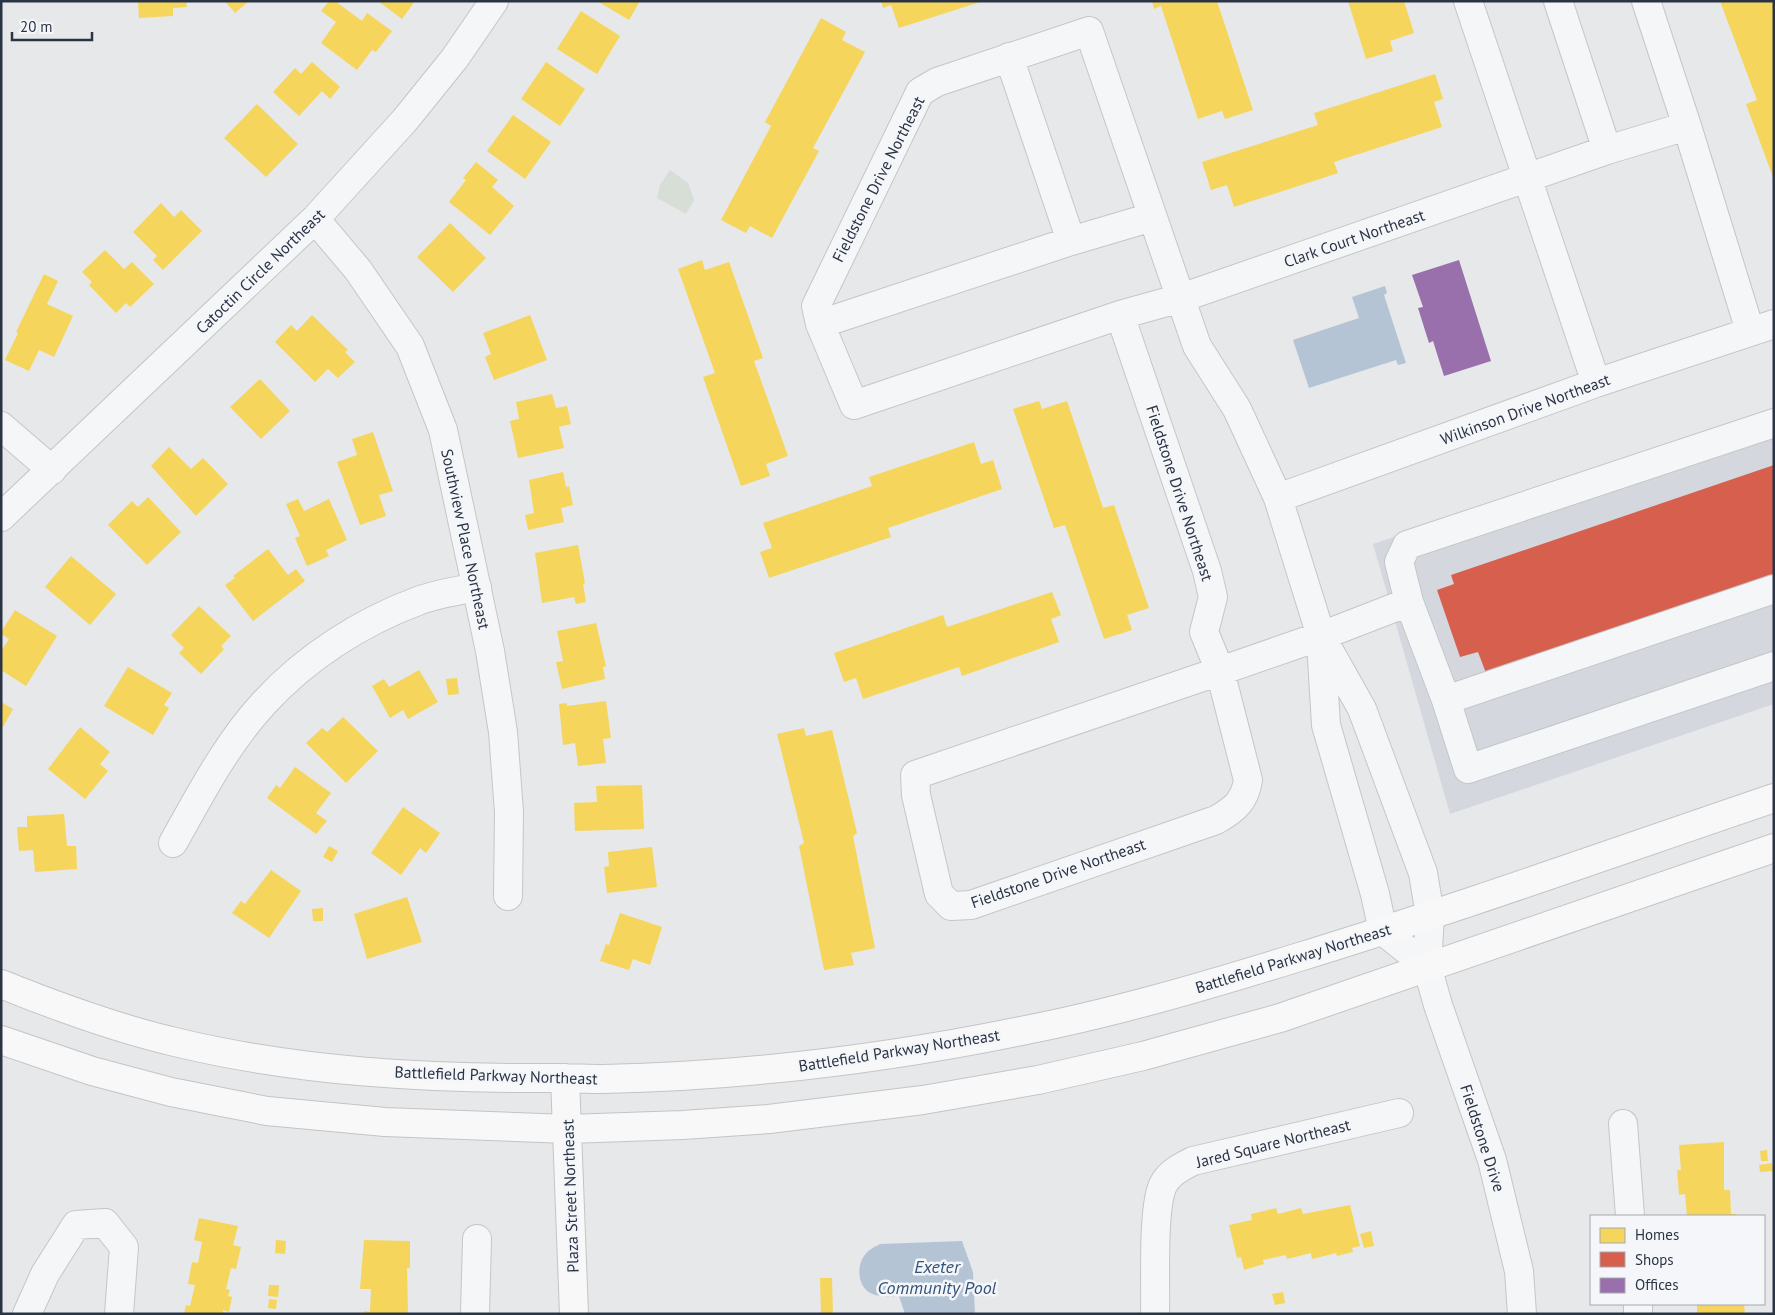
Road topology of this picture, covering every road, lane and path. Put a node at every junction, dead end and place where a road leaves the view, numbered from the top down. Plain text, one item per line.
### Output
1 (494, 1) edge
2 (1468, 1) edge
3 (1558, 1) edge
4 (1646, 1) edge
5 (1009, 57) junction
6 (1687, 126) junction
7 (1607, 150) junction
8 (1527, 178) junction
9 (1152, 217) junction
10 (315, 219) junction
11 (1071, 241) junction
12 (1180, 298) junction
13 (1120, 315) junction
14 (820, 324) junction
15 (1762, 328) edge
16 (1596, 383) junction
17 (1774, 423) edge
18 (1, 426) edge
19 (52, 470) junction
20 (1278, 498) junction
21 (1, 517) edge
22 (477, 587) junction
23 (1774, 589) edge
24 (1409, 602) junction
25 (1321, 636) junction
26 (1774, 666) edge
27 (1220, 671) junction
28 (1446, 700) junction
29 (1774, 798) edge
30 (173, 843) dead end
31 (1774, 848) edge
32 (508, 896) dead end
33 (1430, 915) junction
34 (1383, 931) junction
35 (1427, 966) junction
36 (1, 984) edge
37 (1, 1040) edge
38 (565, 1078) junction
39 (1400, 1113) dead end
40 (1623, 1124) dead end
41 (568, 1129) junction
42 (1630, 1215) edge
43 (478, 1239) dead end
44 (28, 1314) edge
45 (119, 1314) edge
46 (475, 1314) edge
47 (574, 1314) edge
48 (1155, 1314) edge
49 (1522, 1314) edge

1 - 10 street, Catoctin Circle Northeast
2 - 8 street
3 - 7 street
4 - 6 street
5 - 9 street, Fieldstone Drive Northeast
5 - 11 street
5 - 14 street, Fieldstone Drive Northeast
6 - 7 street, Clark Court Northeast
6 - 15 street
7 - 8 street, Clark Court Northeast
8 - 12 street, Clark Court Northeast
8 - 16 street
9 - 11 street
9 - 12 street, Fieldstone Drive Northeast
10 - 19 street, Catoctin Circle Northeast
10 - 22 street, Southview Place Northeast
11 - 14 street
12 - 13 street, Fieldstone Drive Northeast
12 - 20 street, Fieldstone Drive Northeast
13 - 14 street, Fieldstone Drive Northeast
13 - 27 street, Fieldstone Drive Northeast
15 - 16 street, Wilkinson Drive Northeast
16 - 20 street, Wilkinson Drive Northeast
17 - 24 street
18 - 19 street
19 - 21 street, Catoctin Circle Northeast
20 - 25 street, Fieldstone Drive Northeast
22 - 30 street
22 - 32 street, Southview Place Northeast
23 - 28 street
24 - 25 street
24 - 28 street
25 - 27 street, Fieldstone Drive Northeast
25 - 33 street, Fieldstone Drive Northeast
25 - 34 street, Fieldstone Drive Northeast
26 - 28 street
27 - 27 street, Fieldstone Drive Northeast
29 - 33 main road, Battlefield Parkway Northeast
31 - 35 main road
33 - 34 main road, Battlefield Parkway Northeast
33 - 35 street, Fieldstone Drive Northeast
34 - 35 street
34 - 38 main road, Battlefield Parkway Northeast
35 - 41 main road
35 - 49 street, Fieldstone Drive
36 - 38 main road, Battlefield Parkway Northeast
37 - 41 main road
38 - 41 main road, Plaza Street Northeast
39 - 48 street, Jared Square Northeast
40 - 42 street
41 - 47 main road, Plaza Street Northeast
43 - 46 street
44 - 45 street

